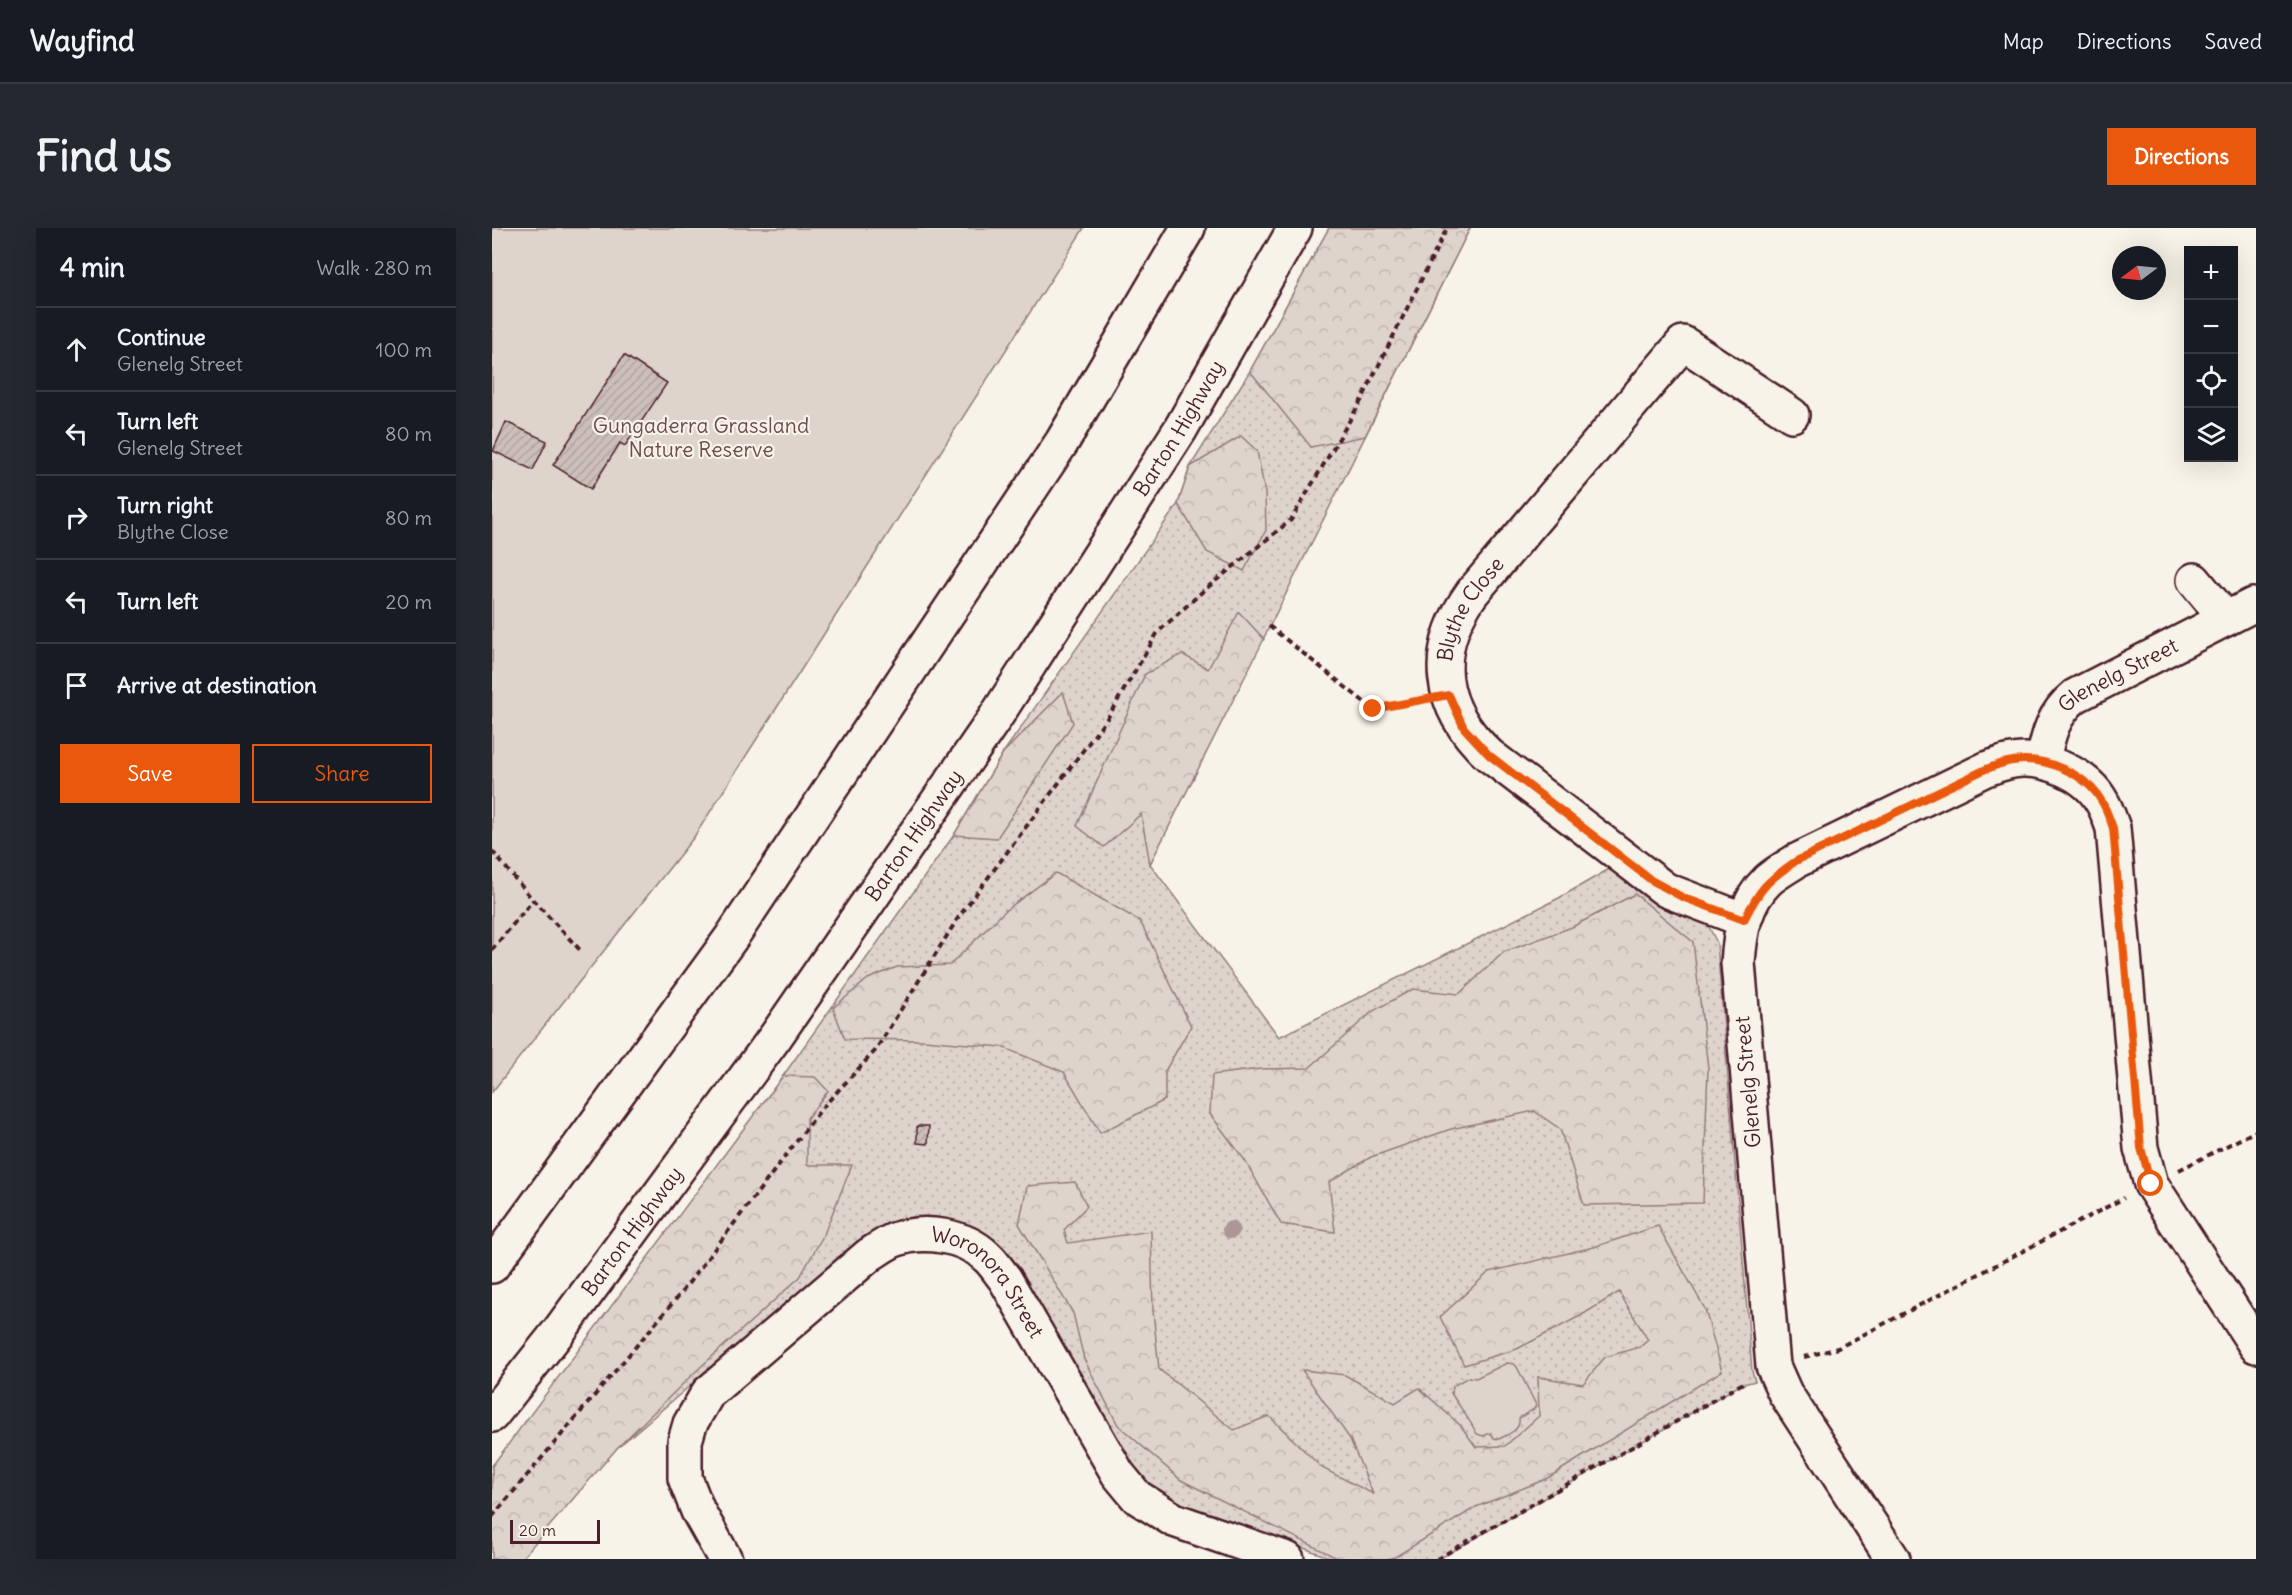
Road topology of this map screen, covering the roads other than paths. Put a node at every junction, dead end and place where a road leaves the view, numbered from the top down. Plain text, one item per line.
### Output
1 (1188, 228) edge
2 (1295, 228) edge
3 (1792, 415) dead end
4 (2194, 580) dead end
5 (2043, 761) junction
6 (1744, 920) junction
7 (492, 1266) edge
8 (2256, 1346) edge
9 (492, 1415) edge
10 (725, 1559) edge
11 (1287, 1559) edge
12 (1893, 1559) edge

1 - 7 main road
2 - 9 main road, Barton Highway
3 - 6 main road, Blythe Close
4 - 5 main road, Glenelg Street
5 - 6 main road, Glenelg Street
5 - 8 main road, Glenelg Street
6 - 12 main road, Glenelg Street
10 - 11 main road, Woronora Street

